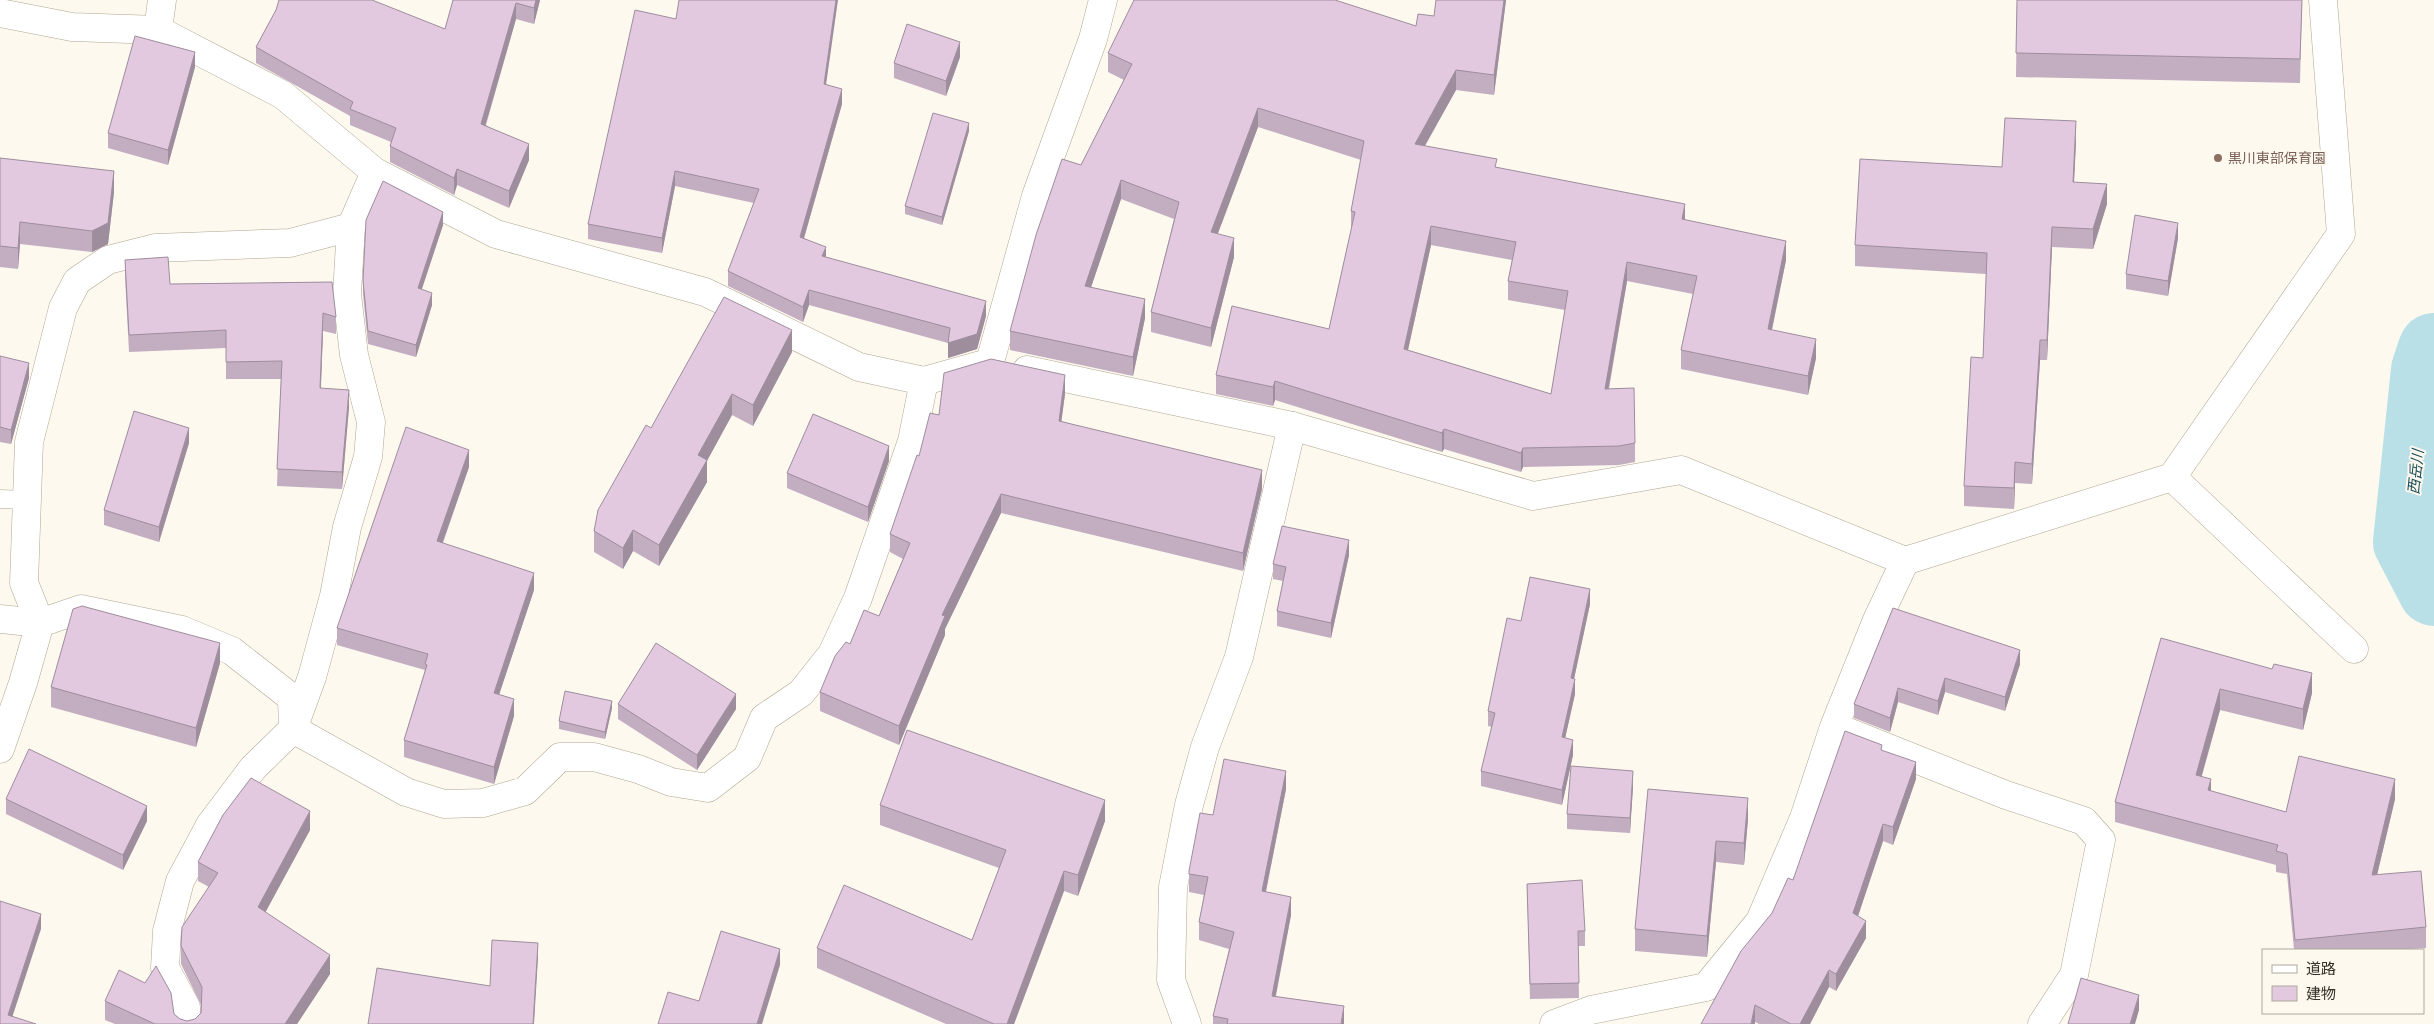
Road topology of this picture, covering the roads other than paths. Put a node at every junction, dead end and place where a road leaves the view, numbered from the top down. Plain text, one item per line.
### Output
1 (162, 0) edge
2 (1103, 0) edge
3 (2323, 0) edge
4 (0, 13) edge
5 (158, 30) junction
6 (375, 172) junction
7 (351, 227) junction
8 (990, 362) junction
9 (924, 381) junction
10 (1292, 426) junction
11 (2172, 477) junction
12 (0, 499) edge
13 (27, 500) junction
14 (1905, 560) junction
15 (0, 619) edge
16 (40, 623) junction
17 (2354, 649) dead end
18 (1834, 727) junction
19 (293, 729) junction
20 (0, 749) edge
21 (187, 1024) edge
22 (1187, 1024) edge
23 (1554, 1024) edge
24 (2042, 1024) edge

1 - 5 street
2 - 8 street
3 - 11 street
4 - 5 street
5 - 6 street
6 - 7 street
6 - 9 street
7 - 13 street
7 - 19 street
8 - 9 street
8 - 10 street
9 - 19 street
10 - 14 street
10 - 22 street
11 - 14 street
11 - 17 street
12 - 13 lane
13 - 16 street
14 - 18 street
15 - 16 street
16 - 19 street
16 - 20 street
18 - 23 street
18 - 24 street
19 - 21 street

